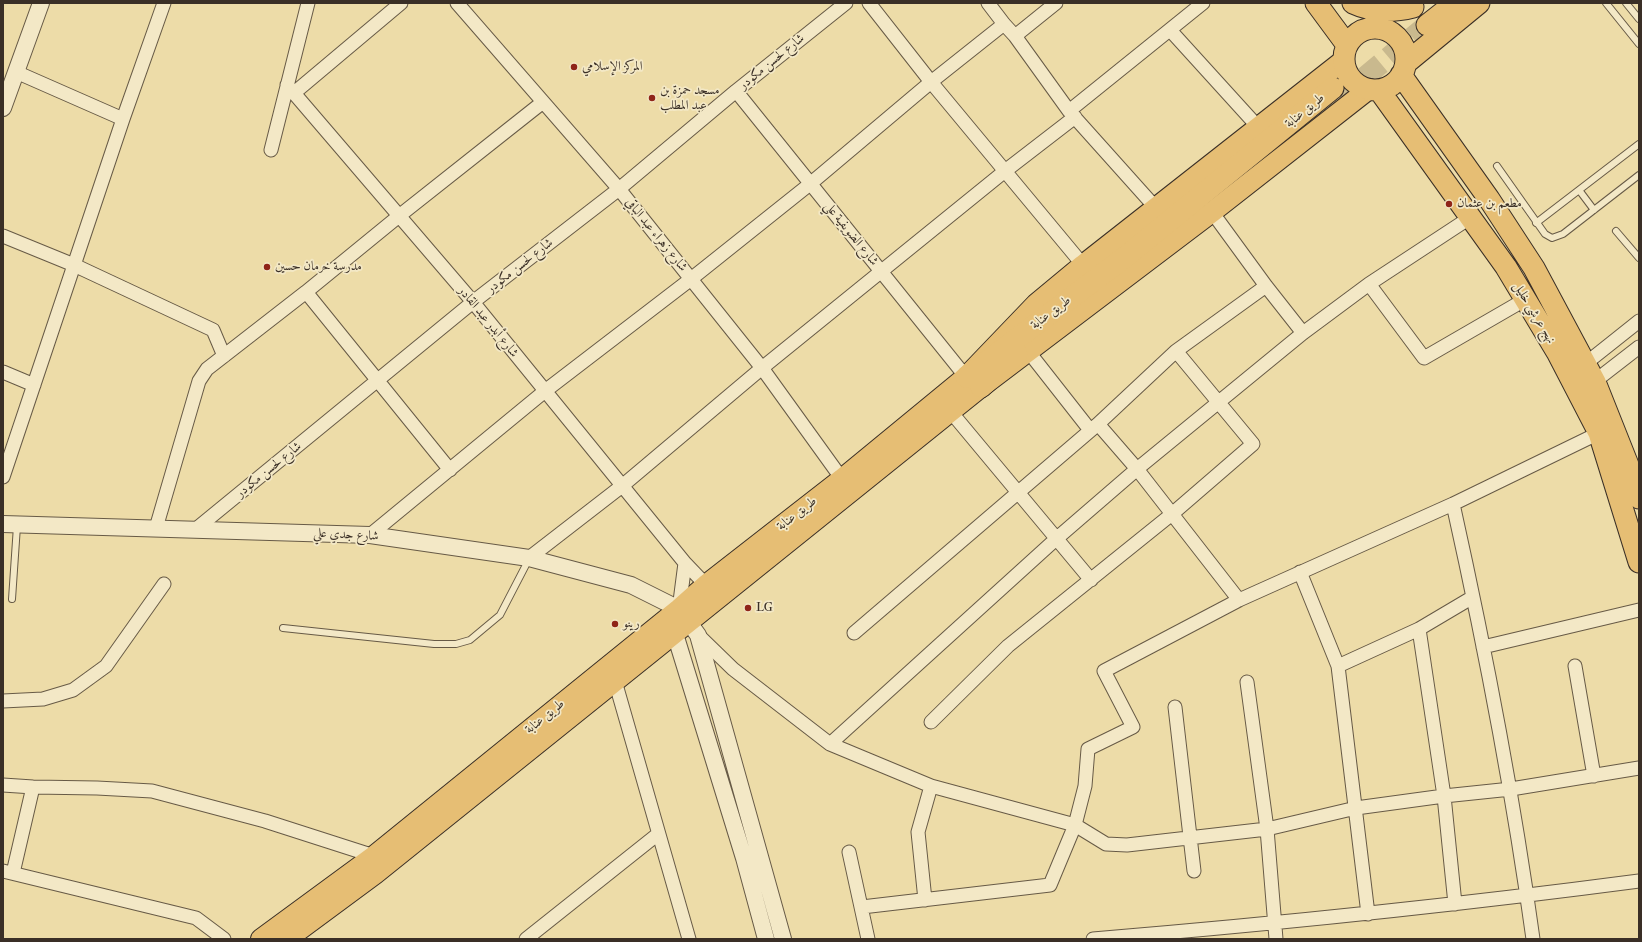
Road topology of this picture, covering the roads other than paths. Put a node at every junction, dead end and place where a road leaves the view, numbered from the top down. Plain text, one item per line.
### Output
1 (41, 3) edge
2 (164, 3) edge
3 (308, 3) edge
4 (401, 3) edge
5 (457, 3) edge
6 (846, 3) edge
7 (869, 3) edge
8 (988, 3) edge
9 (1056, 3) edge
10 (1203, 3) edge
11 (1316, 3) edge
12 (1349, 3) edge
13 (1353, 3) edge
14 (1437, 3) edge
15 (1454, 3) edge
16 (1479, 3) edge
17 (1606, 3) edge
18 (1626, 3) edge
19 (1419, 13) edge
20 (1639, 19) edge
21 (1004, 24) junction
22 (1378, 28) junction
23 (1170, 30) junction
24 (1015, 36) junction
25 (1639, 44) edge
26 (1424, 49) junction
27 (1346, 53) junction
28 (1403, 69) junction
29 (16, 72) junction
30 (931, 82) junction
31 (291, 89) junction
32 (1374, 89) junction
33 (736, 91) junction
34 (1337, 93) tunnel mouth
35 (1417, 99) junction
36 (543, 102) junction
37 (3, 108) edge
38 (1072, 114) junction
39 (123, 119) junction
40 (1259, 128) junction
41 (1639, 144) edge
42 (271, 150) dead end
43 (1497, 166) dead end
44 (1005, 171) junction
45 (1639, 175) edge
46 (810, 184) junction
47 (619, 189) junction
48 (1579, 190) junction
49 (1155, 207) junction
50 (1594, 210) junction
51 (1212, 212) junction
52 (398, 216) junction
53 (1471, 217) junction
54 (1536, 223) junction
55 (1616, 231) dead end
56 (3, 236) edge
57 (1639, 258) edge
58 (74, 265) junction
59 (1083, 265) junction
60 (881, 271) junction
61 (691, 279) junction
62 (1369, 284) junction
63 (1266, 286) junction
64 (306, 292) junction
65 (1526, 299) junction
66 (473, 302) junction
67 (1639, 321) edge
68 (1303, 333) junction
69 (1639, 347) edge
70 (1176, 351) junction
71 (1028, 352) junction
72 (224, 356) junction
73 (1585, 364) junction
74 (762, 368) junction
75 (3, 372) edge
76 (378, 381) junction
77 (973, 382) junction
78 (1595, 382) junction
79 (34, 385) junction
80 (1574, 386) junction
81 (545, 391) junction
82 (1219, 403) junction
83 (951, 412) junction
84 (1094, 427) junction
85 (1599, 433) junction
86 (1137, 469) junction
87 (450, 470) junction
88 (3, 477) edge
89 (842, 479) junction
90 (622, 486) junction
91 (1019, 492) junction
92 (1639, 498) edge
93 (1453, 504) junction
94 (1172, 514) junction
95 (10, 524) edge
96 (156, 528) junction
97 (196, 529) junction
98 (370, 535) junction
99 (1056, 539) junction
100 (529, 558) junction
101 (1639, 562) edge
102 (685, 563) junction
103 (1300, 572) junction
104 (1091, 580) junction
105 (164, 584) dead end
106 (706, 585) junction
107 (1473, 597) junction
108 (12, 599) dead end
109 (1239, 600) junction
110 (1639, 610) edge
111 (685, 625) junction
112 (283, 628) dead end
113 (1419, 629) junction
114 (854, 633) dead end
115 (1483, 647) junction
116 (1338, 666) junction
117 (1575, 666) dead end
118 (615, 681) junction
119 (1247, 682) dead end
120 (3, 701) edge
121 (1175, 707) dead end
122 (931, 722) dead end
123 (830, 744) junction
124 (1639, 768) edge
125 (1594, 776) junction
126 (3, 785) edge
127 (931, 786) junction
128 (33, 787) junction
129 (1511, 790) junction
130 (1444, 796) junction
131 (1356, 808) junction
132 (1075, 825) junction
133 (1268, 829) junction
134 (658, 834) junction
135 (1191, 838) junction
136 (849, 852) dead end
137 (374, 856) junction
138 (1194, 871) dead end
139 (8, 872) edge
140 (1639, 881) edge
141 (1527, 896) junction
142 (926, 900) junction
143 (1455, 904) junction
144 (862, 907) junction
145 (1368, 914) junction
146 (1275, 924) junction
147 (224, 939) edge
148 (261, 939) edge
149 (287, 939) edge
150 (526, 939) edge
151 (688, 939) edge
152 (766, 939) edge
153 (783, 939) edge
154 (868, 939) edge
155 (1093, 939) edge
156 (1276, 939) edge
157 (1533, 939) edge

1 - 29 street
2 - 39 street
3 - 31 street
4 - 31 street
5 - 36 street, شارع زهراء عبد الباقي
6 - 33 street, شارع لحسن مكودر
7 - 30 street
8 - 21 street
9 - 24 street
10 - 23 street
11 - 27 highway
12 - 22 highway
13 - 19 highway
14 - 19 highway
15 - 19 highway
16 - 26 highway
17 - 25 lane
18 - 20 lane
19 - 22 highway
21 - 24 street
21 - 30 street
22 - 27 highway
22 - 28 highway
23 - 38 street
23 - 40 street
24 - 38 street
26 - 28 highway
26 - 35 highway
27 - 32 highway
27 - 40 main road
28 - 32 highway
28 - 35 highway, نهج عرشي خليل
29 - 37 street
29 - 39 street
30 - 44 street
30 - 46 street
31 - 42 street
31 - 52 street, شارع أبدر عبد القادر
32 - 51 main road
32 - 53 highway, نهج عرشي خليل
33 - 46 street, شارع الضويفية علي
33 - 47 street, شارع لحسن مكودر
34 - 77 highway, طريق عنابة
35 - 73 highway, نهج عرشي خليل
36 - 47 street, شارع زهراء عبد الباقي
36 - 52 street
38 - 44 street
38 - 49 street
39 - 58 street
40 - 49 main road
41 - 48 lane
43 - 54 lane
44 - 59 street
44 - 60 street
45 - 50 lane
46 - 60 street, شارع الضويفية علي
46 - 61 street
47 - 61 street, شارع زهراء عبد الباقي
47 - 66 street, شارع لحسن مكودر
48 - 50 lane
48 - 54 lane
49 - 59 main road
50 - 54 lane
51 - 63 street
51 - 71 main road
52 - 64 street
52 - 66 street, شارع أبدر عبد القادر
53 - 62 street
53 - 65 highway, نهج عرشي خليل
55 - 57 lane
56 - 58 street
58 - 72 street
58 - 79 street
59 - 77 main road
60 - 74 street
60 - 77 street, شارع الضويفية علي
61 - 74 street, شارع زهراء عبد الباقي
61 - 81 street
62 - 65 street
62 - 68 street
63 - 68 street
63 - 70 street
64 - 72 street
64 - 76 street
65 - 80 highway, نهج عرشي خليل
66 - 76 street, شارع لحسن مكودر
66 - 81 street, شارع أبدر عبد القادر
67 - 73 street
68 - 82 street
69 - 78 street
70 - 82 street
70 - 84 street
71 - 77 main road
71 - 84 street
72 - 96 street
73 - 78 highway, نهج عرشي خليل
73 - 80 street
74 - 89 street, شارع زهراء عبد الباقي
74 - 90 street
75 - 79 street
76 - 87 street
76 - 97 street, شارع لحسن مكودر
77 - 83 main road, طريق عنابة
77 - 89 main road, طريق عنابة
78 - 80 street
78 - 92 highway, نهج عرشي خليل
79 - 88 street
80 - 85 highway, نهج عرشي خليل
81 - 87 street
81 - 90 street, شارع أبدر عبد القادر
82 - 86 street
82 - 94 street
83 - 91 street
83 - 111 main road, طريق عنابة
84 - 86 street
84 - 91 street
85 - 93 street
85 - 101 highway, نهج عرشي خليل
86 - 94 street
86 - 99 street
87 - 98 street
89 - 106 main road, طريق عنابة
90 - 100 street
90 - 102 street, شارع أبدر عبد القادر
91 - 99 street
91 - 114 street
93 - 103 street
93 - 107 street
94 - 104 street
94 - 109 street
95 - 96 street, شارع جدي علي
95 - 108 lane
96 - 97 street, شارع جدي علي
97 - 98 street, شارع جدي علي
98 - 100 street, شارع جدي علي
99 - 104 street
99 - 123 street
100 - 111 street, شارع جدي علي
100 - 112 lane
102 - 106 street, شارع أبدر عبد القادر
102 - 111 street
103 - 109 street
103 - 116 street
104 - 122 street
105 - 120 street
106 - 111 main road, طريق عنابة
107 - 113 street
107 - 115 street
109 - 132 street
110 - 115 street
111 - 118 main road, طريق عنابة
111 - 123 street
111 - 137 main road, طريق عنابة
111 - 152 street
111 - 153 street
113 - 116 street
113 - 130 street
115 - 129 street
116 - 131 street
117 - 125 street
118 - 134 street
118 - 149 main road, طريق عنابة
119 - 133 street
121 - 135 street
123 - 127 street
124 - 125 street
125 - 129 street
126 - 128 street
127 - 132 street
127 - 142 street
128 - 137 street
128 - 139 street
129 - 130 street
129 - 141 street
130 - 131 street
130 - 143 street
131 - 133 street
131 - 145 street
132 - 135 street
132 - 142 street
133 - 135 street
133 - 146 street
134 - 150 street
134 - 151 street
135 - 138 street
136 - 144 street
137 - 148 main road, طريق عنابة
139 - 147 street
140 - 141 street
141 - 143 street
141 - 157 street
142 - 144 street
143 - 145 street
144 - 154 street
145 - 146 street
146 - 155 street
146 - 156 street

